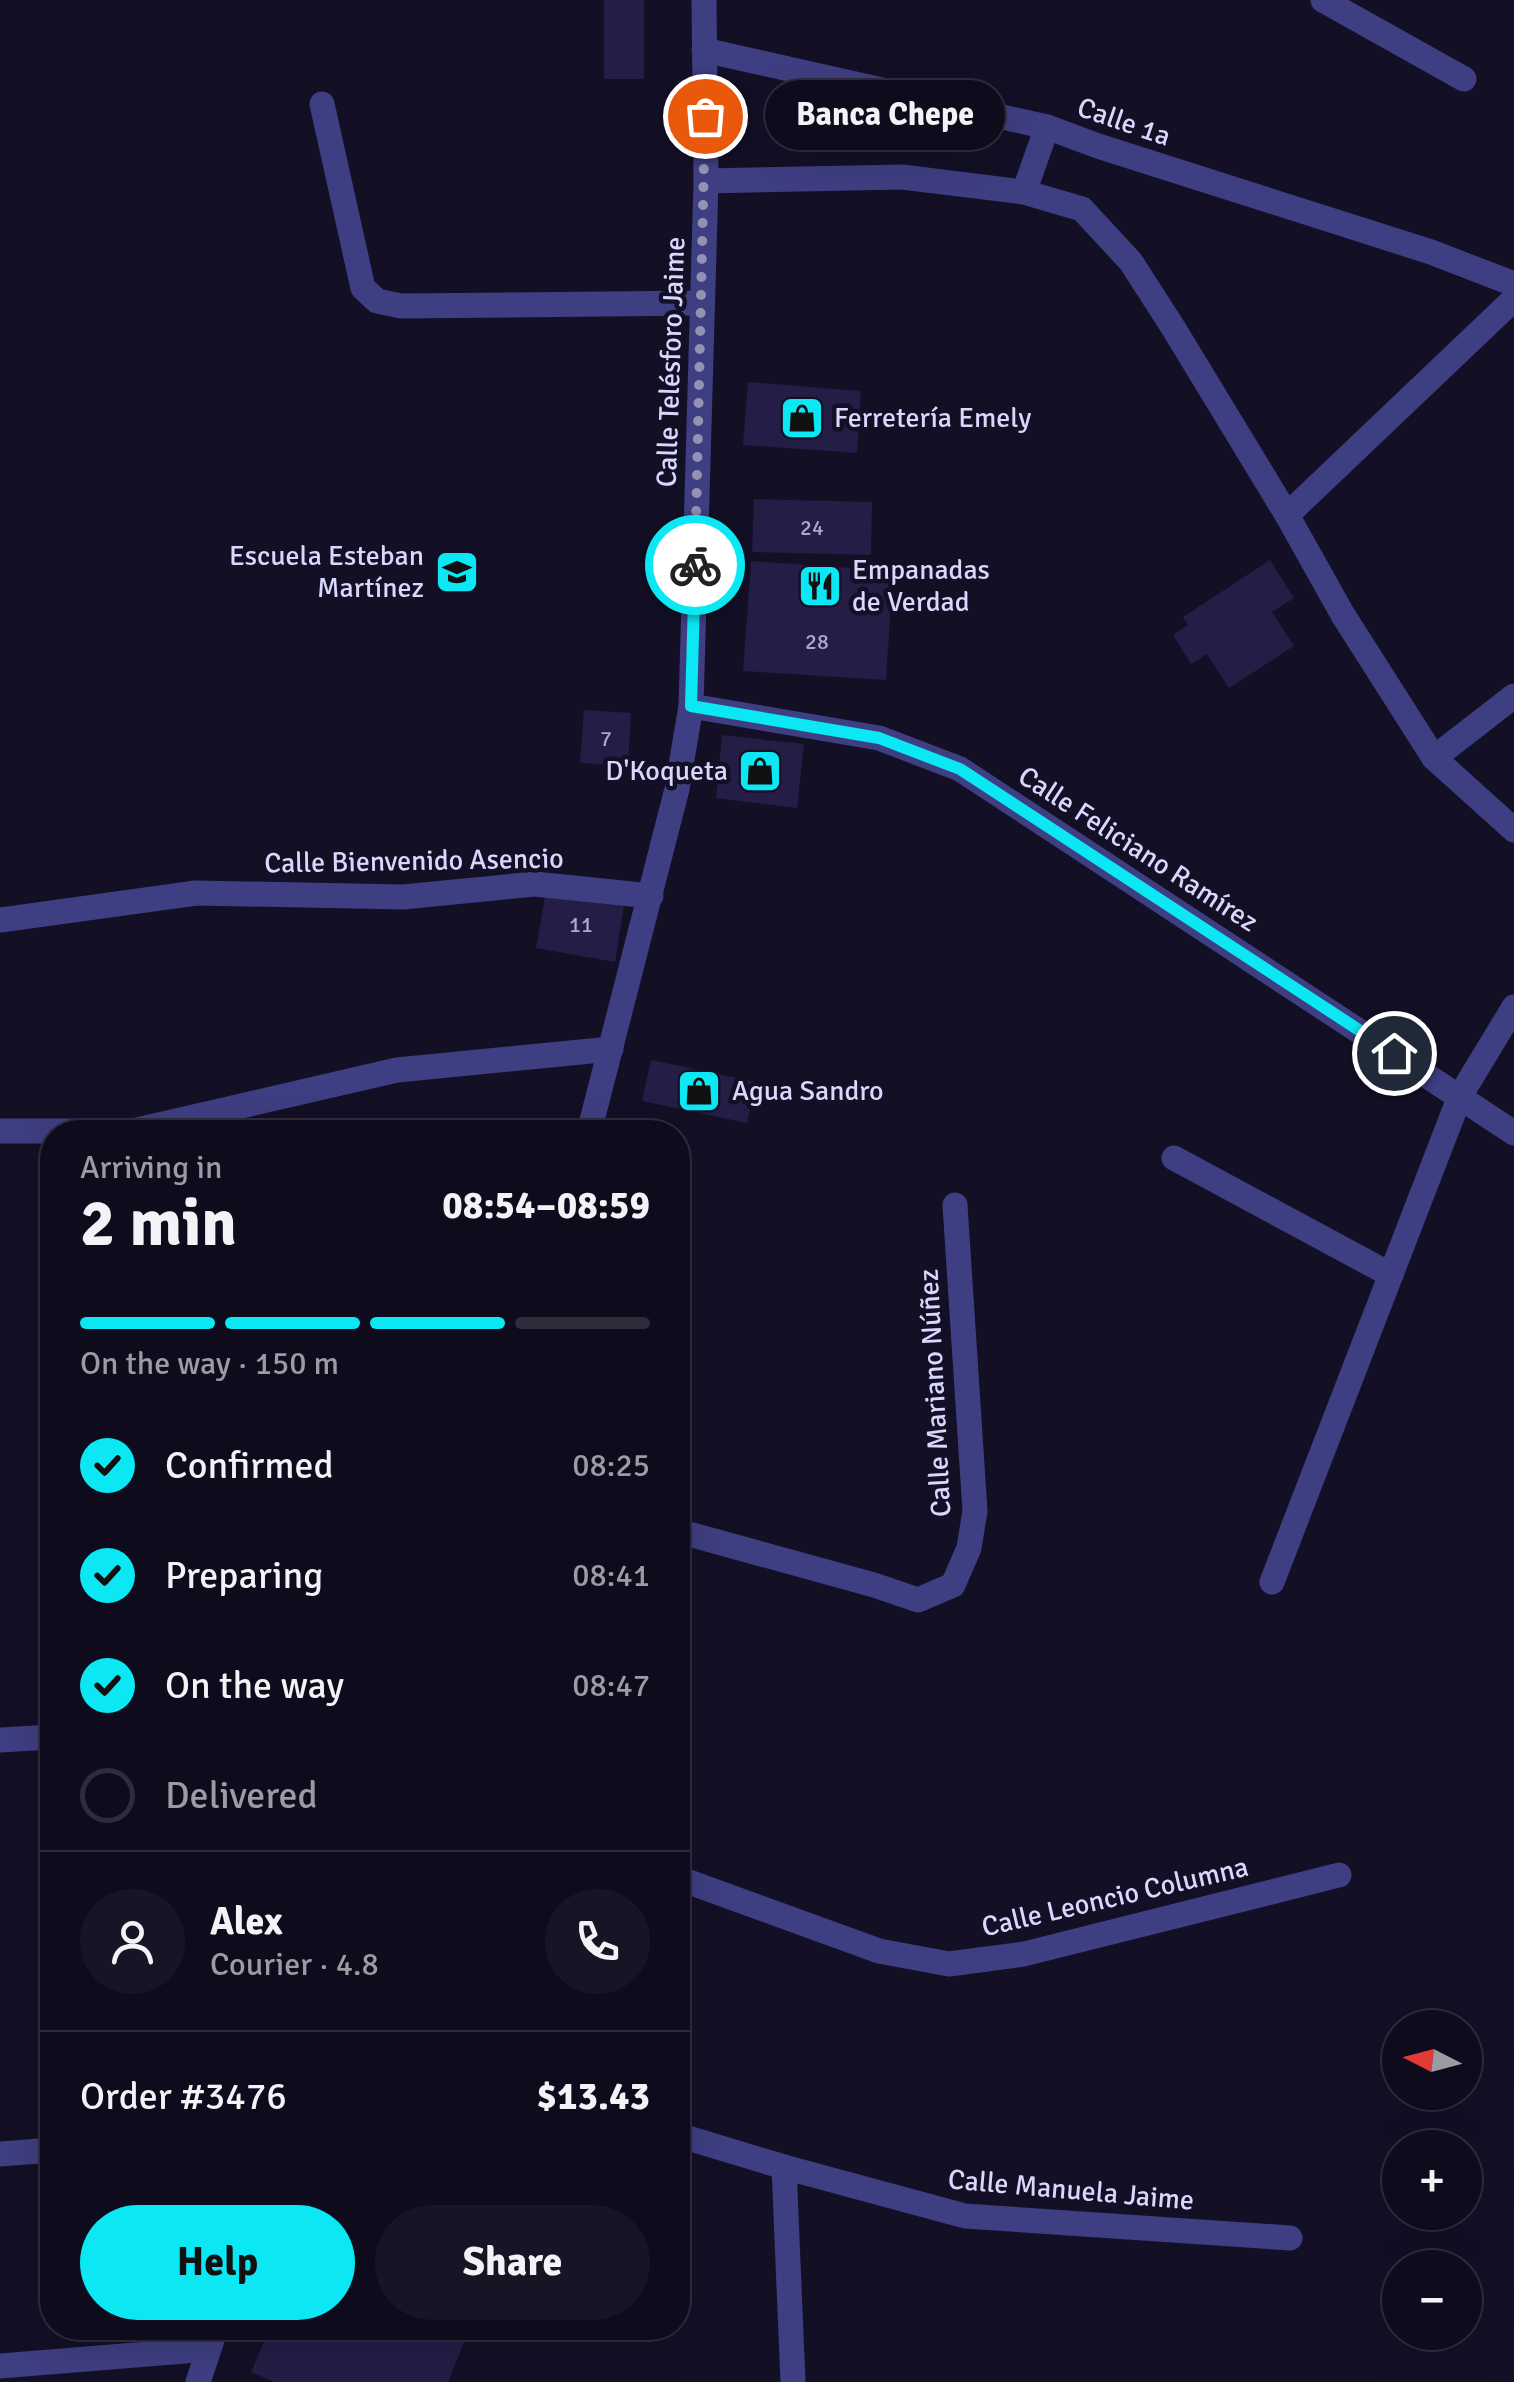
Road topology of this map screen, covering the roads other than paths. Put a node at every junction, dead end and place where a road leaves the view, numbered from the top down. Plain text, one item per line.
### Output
1 (704, 0) edge
2 (1322, 0) edge
3 (704, 50) junction
4 (1464, 78) dead end
5 (322, 104) dead end
6 (1047, 127) junction
7 (706, 181) junction
8 (1024, 192) junction
9 (1514, 284) edge
10 (1514, 299) edge
11 (702, 303) junction
12 (1287, 515) junction
13 (1514, 696) edge
14 (691, 706) junction
15 (1434, 758) junction
16 (1514, 830) edge
17 (651, 896) junction
18 (0, 920) edge
19 (1514, 1006) edge
20 (611, 1049) junction
21 (1460, 1096) junction
22 (181, 1120) edge
23 (592, 1120) edge
24 (0, 1131) edge
25 (40, 1131) edge
26 (1514, 1133) edge
27 (1174, 1158) dead end
28 (954, 1205) dead end
29 (1391, 1275) junction
30 (690, 1534) edge
31 (1272, 1582) dead end
32 (40, 1737) edge
33 (0, 1740) edge
34 (1338, 1874) dead end
35 (690, 1882) edge
36 (690, 2139) edge
37 (40, 2151) edge
38 (0, 2154) edge
39 (784, 2168) junction
40 (1290, 2238) dead end
41 (198, 2340) edge
42 (212, 2340) edge
43 (0, 2366) edge
44 (198, 2382) edge
45 (793, 2382) edge

1 - 3 street, Calle Telésforo Jaime
2 - 4 street
3 - 6 street, Calle 1a
3 - 7 street, Calle Telésforo Jaime
5 - 11 street
6 - 8 street
6 - 9 street, Calle 1a
7 - 8 street
7 - 11 street, Calle Telésforo Jaime
8 - 12 street
10 - 12 street
11 - 14 street, Calle Telésforo Jaime
12 - 15 street
13 - 15 street
14 - 17 street, Calle Telésforo Jaime
14 - 21 street, Calle Feliciano Ramírez
15 - 16 street
17 - 18 street, Calle Bienvenido Asencio
17 - 20 street, Calle Telésforo Jaime
19 - 21 street
20 - 22 street
20 - 23 street, Calle Telésforo Jaime
21 - 26 street, Calle Feliciano Ramírez
21 - 29 street
24 - 25 street
27 - 29 street
28 - 30 street, Calle Mariano Núñez
29 - 31 street
32 - 33 street
34 - 35 street, Calle Leoncio Columna
36 - 39 street, Calle Manuela Jaime
37 - 38 street
39 - 40 street, Calle Manuela Jaime
39 - 45 street
41 - 43 street
42 - 44 street

